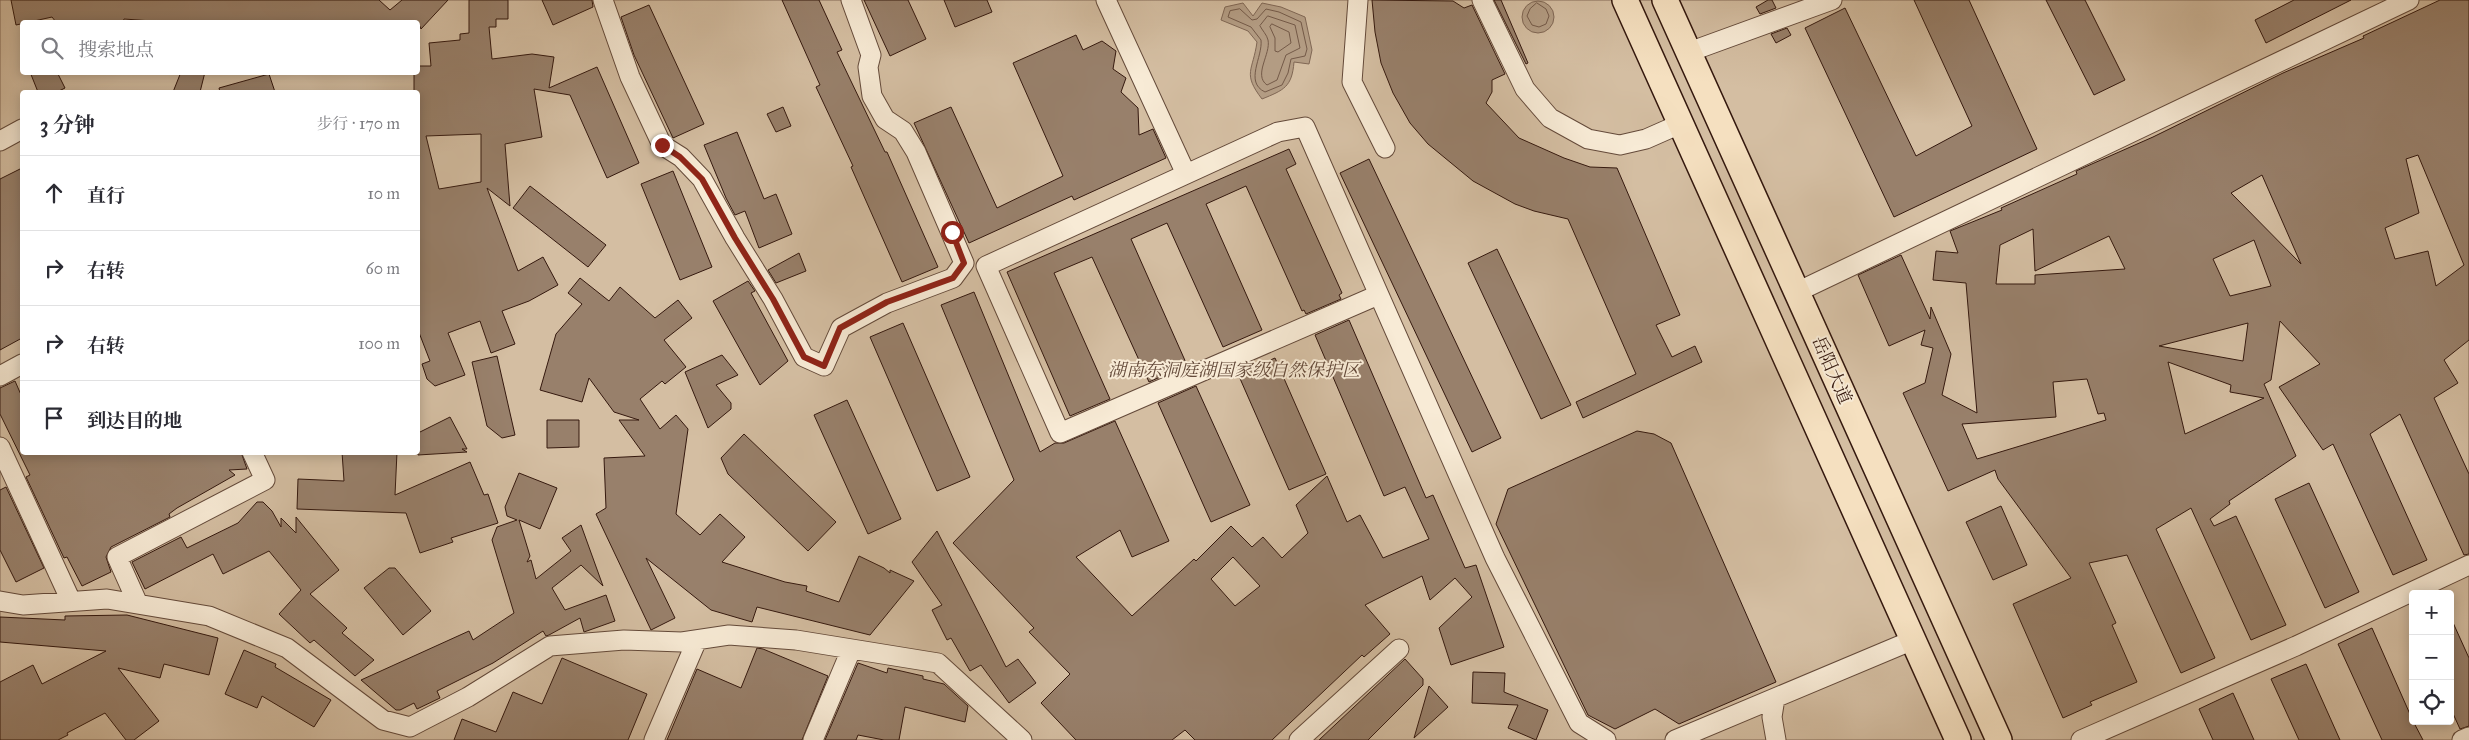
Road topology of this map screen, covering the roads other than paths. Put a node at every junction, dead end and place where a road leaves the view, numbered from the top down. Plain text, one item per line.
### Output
1 (603, 0) edge
2 (851, 0) edge
3 (1106, 0) edge
4 (1358, 0) edge
5 (1482, 0) edge
6 (1625, 0) edge
7 (1665, 0) edge
8 (1832, 0) edge
9 (2409, 0) edge
10 (1689, 52) junction
11 (1680, 124) junction
12 (20, 130) edge
13 (0, 141) edge
14 (1385, 148) dead end
15 (1186, 174) junction
16 (964, 263) junction
17 (986, 266) junction
18 (1797, 292) junction
19 (1378, 295) junction
20 (20, 365) edge
21 (0, 376) edge
22 (0, 447) edge
23 (254, 455) edge
24 (2469, 565) edge
25 (0, 601) edge
26 (71, 601) junction
27 (138, 604) junction
28 (697, 640) junction
29 (1913, 640) junction
30 (1399, 649) dead end
31 (851, 650) junction
32 (1775, 698) junction
33 (409, 733) edge
34 (2469, 737) edge
35 (654, 740) edge
36 (813, 740) edge
37 (1022, 740) edge
38 (1299, 740) edge
39 (1606, 740) edge
40 (1675, 740) edge
41 (1776, 740) edge
42 (1958, 740) edge
43 (1999, 740) edge
44 (2081, 740) edge
45 (2462, 740) edge

1 - 16 street
2 - 16 street
3 - 15 street
4 - 14 street
5 - 11 street
6 - 11 main road
7 - 10 main road, 岳阳大道
8 - 10 street
9 - 18 street
10 - 18 main road, 岳阳大道
11 - 29 main road
12 - 13 street
15 - 17 street
15 - 19 street
16 - 17 street
17 - 19 street
18 - 43 main road, 岳阳大道
19 - 39 street
20 - 21 street
22 - 26 street
23 - 27 street
24 - 44 street
25 - 26 street
26 - 27 street
27 - 33 street
28 - 31 street
28 - 33 street
28 - 35 street
29 - 32 street
29 - 42 main road
30 - 38 street
31 - 36 street
31 - 37 street
32 - 40 street
32 - 41 street
34 - 45 street

